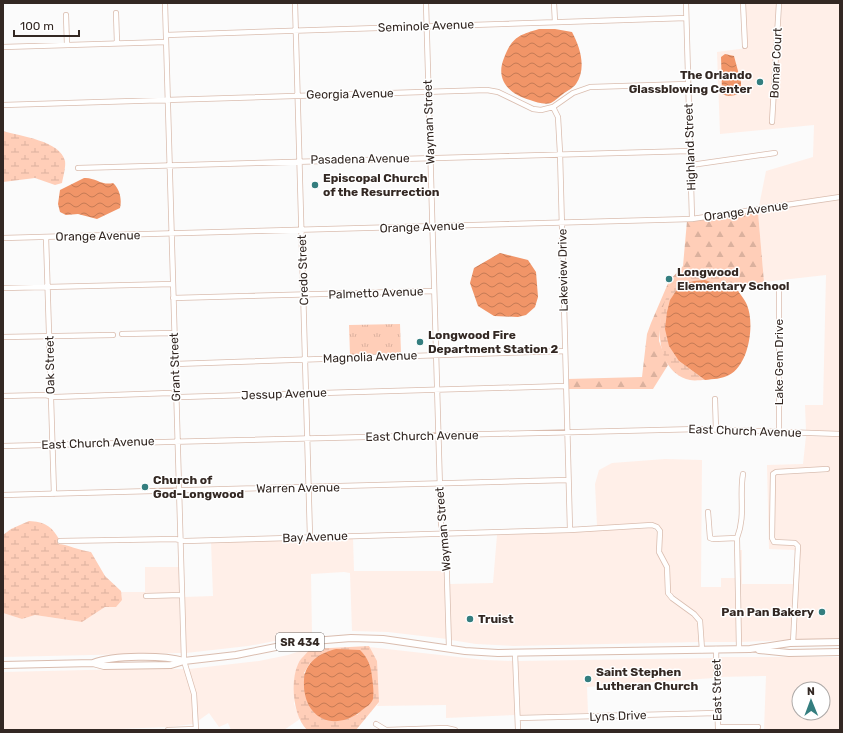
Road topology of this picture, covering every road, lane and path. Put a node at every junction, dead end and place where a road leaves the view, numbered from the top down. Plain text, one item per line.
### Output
1 (165, 3) edge
2 (295, 3) edge
3 (426, 3) edge
4 (554, 3) edge
5 (686, 3) edge
6 (744, 3) edge
7 (779, 3) edge
8 (116, 13) dead end
9 (66, 15) dead end
10 (686, 18) junction
11 (555, 22) junction
12 (426, 26) junction
13 (296, 30) junction
14 (166, 35) junction
15 (166, 42) junction
16 (117, 43) junction
17 (67, 45) junction
18 (3, 46) edge
19 (745, 46) dead end
20 (688, 84) junction
21 (428, 92) junction
22 (298, 95) junction
23 (167, 99) junction
24 (3, 105) edge
25 (553, 107) junction
26 (772, 122) dead end
27 (690, 151) junction
28 (560, 153) junction
29 (775, 153) dead end
30 (430, 157) junction
31 (300, 160) junction
32 (169, 164) junction
33 (690, 165) junction
34 (78, 168) dead end
35 (840, 197) edge
36 (692, 218) junction
37 (561, 222) junction
38 (433, 227) junction
39 (302, 231) junction
40 (171, 234) junction
41 (46, 237) junction
42 (3, 238) edge
43 (173, 284) junction
44 (46, 286) junction
45 (3, 288) edge
46 (434, 291) junction
47 (779, 291) dead end
48 (304, 295) junction
49 (173, 298) junction
50 (174, 333) junction
51 (113, 334) dead end
52 (122, 334) dead end
53 (49, 336) junction
54 (3, 337) edge
55 (564, 351) junction
56 (436, 355) junction
57 (305, 359) junction
58 (175, 364) junction
59 (565, 386) junction
60 (437, 390) junction
61 (306, 393) junction
62 (176, 395) junction
63 (3, 396) edge
64 (50, 396) junction
65 (715, 399) dead end
66 (716, 430) junction
67 (567, 432) junction
68 (779, 432) junction
69 (840, 434) edge
70 (439, 436) junction
71 (307, 438) junction
72 (177, 441) junction
73 (52, 445) junction
74 (3, 446) edge
75 (827, 469) dead end
76 (743, 474) dead end
77 (568, 480) junction
78 (440, 484) junction
79 (309, 488) junction
80 (179, 491) junction
81 (54, 494) junction
82 (3, 495) edge
83 (708, 512) dead end
84 (570, 530) junction
85 (444, 534) junction
86 (310, 537) junction
87 (737, 538) junction
88 (180, 540) junction
89 (60, 541) dead end
90 (181, 595) junction
91 (146, 596) dead end
92 (840, 642) edge
93 (793, 643) junction
94 (449, 648) junction
95 (716, 649) junction
96 (739, 649) junction
97 (750, 649) junction
98 (702, 650) junction
99 (840, 652) edge
100 (515, 653) junction
101 (184, 661) junction
102 (3, 665) edge
103 (717, 714) junction
104 (518, 718) junction
105 (376, 724) dead end
106 (758, 727) dead end
107 (718, 729) edge
108 (168, 730) edge
109 (196, 730) edge
110 (455, 730) edge
111 (518, 730) edge

1 - 14 street, Grant Street
2 - 13 street, Credo Street
3 - 12 street, Wayman Street
4 - 11 street
5 - 10 street, Highland Street
6 - 19 street
7 - 26 street, Bomar Court
8 - 16 street
9 - 17 street
10 - 11 street, Seminole Avenue
10 - 20 street, Highland Street
11 - 12 street, Seminole Avenue
12 - 13 street, Seminole Avenue
12 - 21 street, Wayman Street
13 - 14 street, Seminole Avenue
13 - 22 street, Credo Street
14 - 15 street, Grant Street
15 - 16 street
15 - 23 street, Grant Street
16 - 17 street
17 - 18 street
20 - 25 street, Georgia Avenue
20 - 27 street, Highland Street
21 - 22 street, Georgia Avenue
21 - 25 street, Georgia Avenue
21 - 30 street, Wayman Street
22 - 23 street, Georgia Avenue
22 - 31 street, Credo Street
23 - 24 street, Georgia Avenue
23 - 32 street, Grant Street
25 - 28 street, Lakeview Drive
27 - 28 street, Pasadena Avenue
27 - 33 street, Highland Street
28 - 30 street, Pasadena Avenue
28 - 37 street, Lakeview Drive
29 - 33 street
30 - 31 street, Pasadena Avenue
30 - 38 street, Wayman Street
31 - 32 street, Pasadena Avenue
31 - 39 street, Credo Street
32 - 34 street, Pasadena Avenue
32 - 40 street, Grant Street
33 - 36 street, Highland Street
35 - 36 street, Orange Avenue
36 - 37 street, Orange Avenue
37 - 38 street, Orange Avenue
37 - 55 street, Lakeview Drive
38 - 39 street, Orange Avenue
38 - 46 street, Wayman Street
39 - 40 street, Orange Avenue
39 - 48 street, Credo Street
40 - 41 street, Orange Avenue
40 - 43 street, Grant Street
41 - 42 street, Orange Avenue
41 - 44 street, Oak Street
43 - 44 street
43 - 49 street, Grant Street
44 - 45 street
44 - 53 street, Oak Street
46 - 48 street, Palmetto Avenue
46 - 56 street, Wayman Street
47 - 68 street, Lake Gem Drive
48 - 49 street, Palmetto Avenue
48 - 57 street, Credo Street
49 - 50 street, Grant Street
50 - 52 street
50 - 58 street, Grant Street
51 - 53 street
53 - 54 street
53 - 64 street, Oak Street
55 - 56 street, Magnolia Avenue
55 - 59 street, Lakeview Drive
56 - 57 street, Magnolia Avenue
56 - 60 street, Wayman Street
57 - 58 street, Magnolia Avenue
57 - 61 street, Credo Street
58 - 62 street, Grant Street
59 - 60 street, Jessup Avenue
59 - 67 street, Lakeview Drive
60 - 61 street, Jessup Avenue
60 - 70 street, Wayman Street
61 - 62 street, Jessup Avenue
61 - 71 street, Credo Street
62 - 64 street, Jessup Avenue
62 - 72 street, Grant Street
63 - 64 street, Jessup Avenue
64 - 73 street, Oak Street
65 - 66 street
66 - 67 street, East Church Avenue
66 - 68 street, East Church Avenue
67 - 70 street, East Church Avenue
67 - 77 street, Lakeview Drive
68 - 69 street, East Church Avenue
70 - 71 street, East Church Avenue
70 - 78 street, Wayman Street
71 - 72 street, East Church Avenue
71 - 79 street, Credo Street
72 - 73 street, East Church Avenue
72 - 80 street, Grant Street
73 - 74 street, East Church Avenue
73 - 81 street, Oak Street
75 - 93 street
76 - 87 street
77 - 78 street, Warren Avenue
77 - 84 street, Lakeview Drive
78 - 79 street, Warren Avenue
78 - 85 street, Wayman Street
79 - 80 street, Warren Avenue
79 - 86 street, Credo Street
80 - 81 street, Warren Avenue
80 - 88 street, Grant Street
81 - 82 street, Warren Avenue
83 - 87 street
84 - 85 street, Bay Avenue
84 - 98 street, Bay Avenue
85 - 86 street, Bay Avenue
85 - 94 street, Wayman Street
86 - 88 street, Bay Avenue
87 - 96 street
88 - 89 street, Bay Avenue
88 - 90 street, Grant Street
90 - 91 street
90 - 101 street, Grant Street
92 - 93 main road, SR 434
93 - 97 main road, SR 434
94 - 100 main road, SR 434
94 - 101 main road, SR 434
95 - 96 main road, SR 434
95 - 98 main road, SR 434
95 - 103 street, East Street
96 - 97 main road, SR 434
97 - 99 main road, SR 434
98 - 100 main road, SR 434
100 - 104 street
101 - 102 main road, SR 434
101 - 109 street, Grant Street
103 - 104 street, Lyns Drive
103 - 107 street, East Street
104 - 111 street
105 - 110 street
106 - 107 street
108 - 109 street

